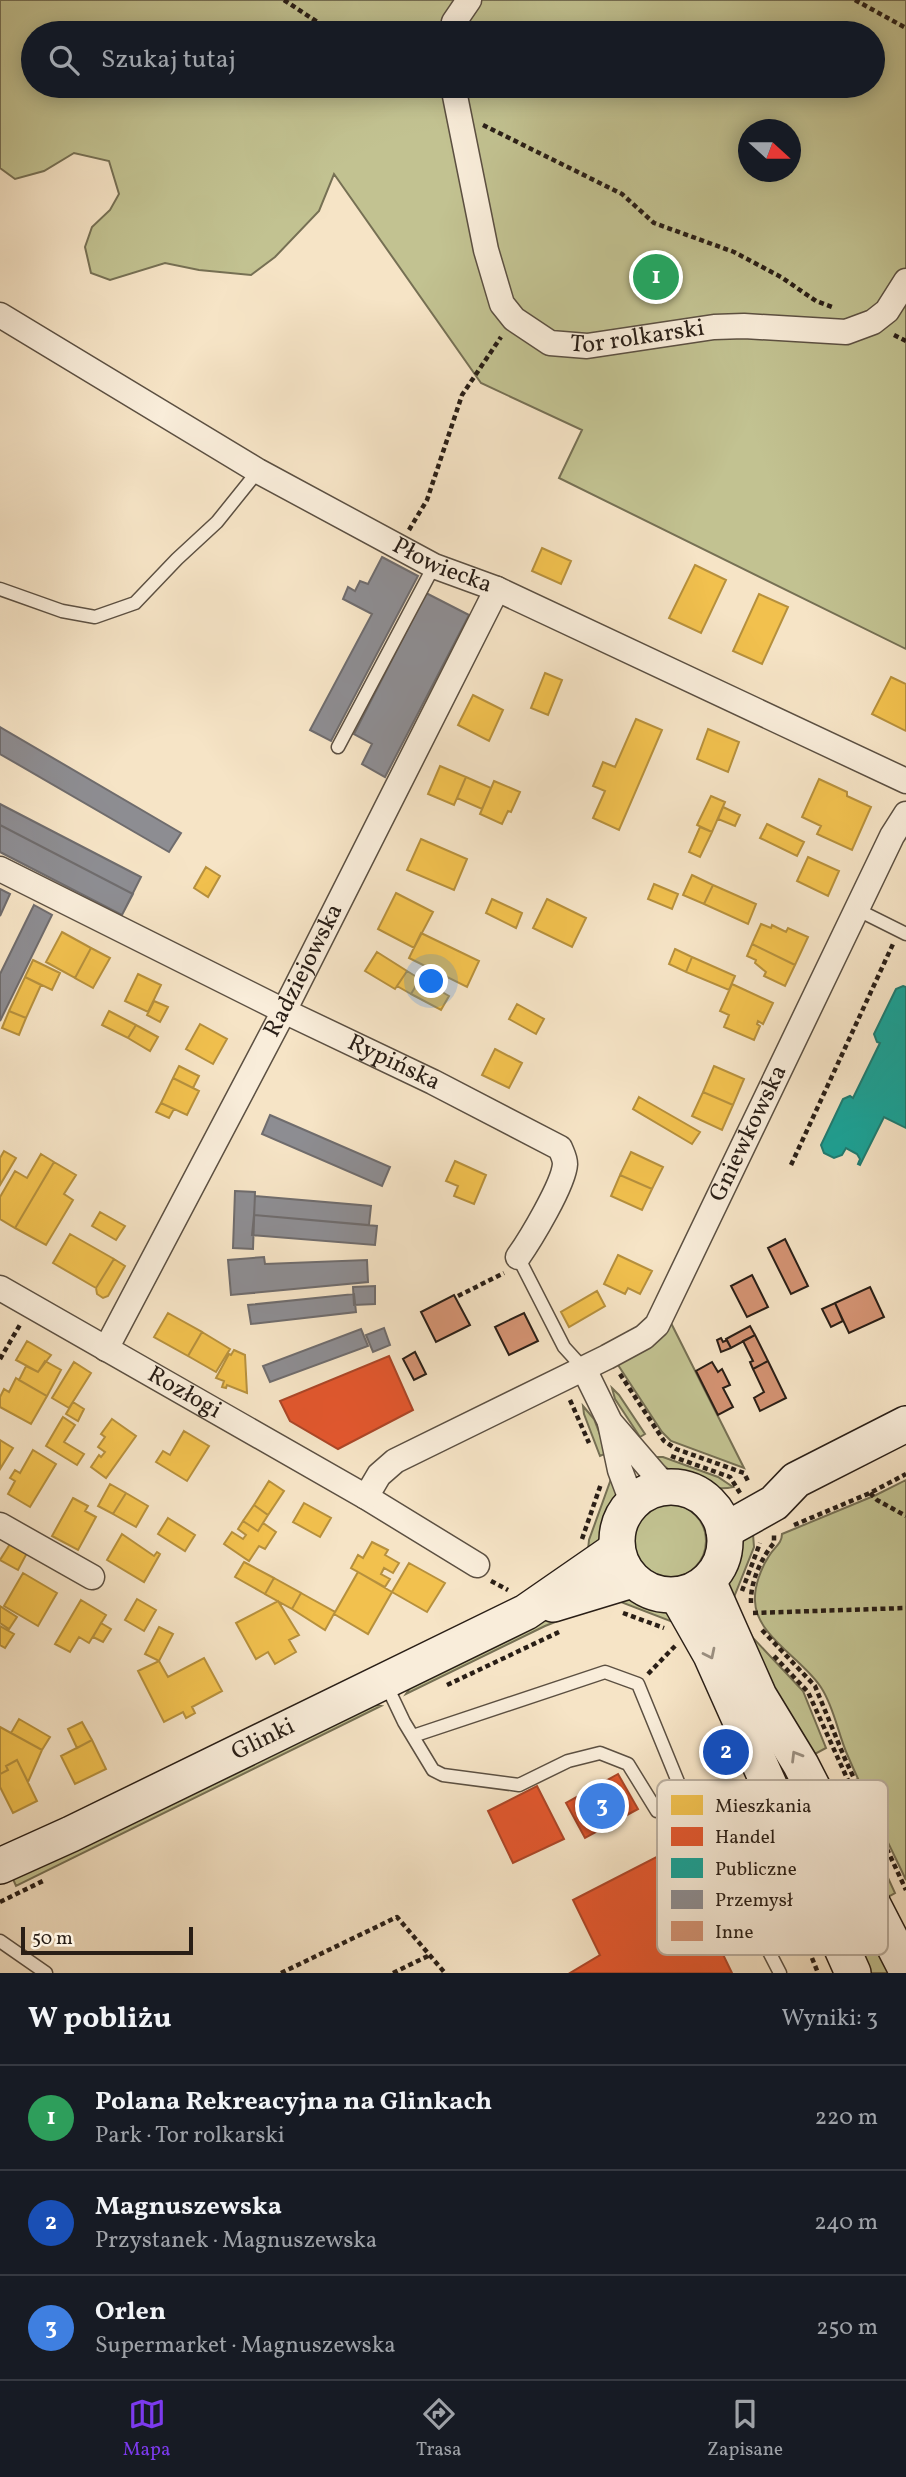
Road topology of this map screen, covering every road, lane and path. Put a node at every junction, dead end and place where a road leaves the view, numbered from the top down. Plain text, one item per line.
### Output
1 (284, 0) edge
2 (468, 0) edge
3 (855, 0) edge
4 (316, 21) edge
5 (455, 21) edge
6 (906, 28) edge
7 (455, 98) edge
8 (457, 112) junction
9 (906, 281) edge
10 (0, 315) edge
11 (514, 319) junction
12 (873, 322) junction
13 (258, 471) junction
14 (399, 548) junction
15 (433, 566) junction
16 (0, 589) edge
17 (497, 589) junction
18 (338, 747) dead end
19 (906, 781) edge
20 (906, 814) edge
21 (0, 869) edge
22 (856, 909) junction
23 (903, 932) edge
24 (284, 1011) junction
25 (791, 1166) dead end
26 (517, 1257) junction
27 (0, 1288) edge
28 (458, 1296) dead end
29 (31, 1306) junction
30 (106, 1349) junction
31 (607, 1357) junction
32 (0, 1359) edge
33 (584, 1369) junction
34 (561, 1380) junction
35 (610, 1422) junction
36 (906, 1424) edge
37 (594, 1454) dead end
38 (667, 1471) junction
39 (906, 1474) edge
40 (602, 1480) dead end
41 (870, 1493) junction
42 (366, 1497) junction
43 (632, 1502) junction
44 (745, 1512) junction
45 (906, 1516) edge
46 (0, 1525) edge
47 (579, 1544) dead end
48 (617, 1549) junction
49 (477, 1565) dead end
50 (92, 1577) dead end
51 (632, 1580) junction
52 (708, 1581) junction
53 (677, 1595) junction
54 (906, 1608) edge
55 (615, 1611) dead end
56 (526, 1612) junction
57 (724, 1620) junction
58 (566, 1629) dead end
59 (771, 1652) dead end
60 (385, 1681) junction
61 (638, 1684) junction
62 (446, 1686) dead end
63 (413, 1736) junction
64 (677, 1780) edge
65 (782, 1780) edge
66 (809, 1780) edge
67 (848, 1780) edge
68 (855, 1780) edge
69 (657, 1811) edge
70 (888, 1851) edge
71 (0, 1866) edge
72 (47, 1879) dead end
73 (906, 1890) edge
74 (0, 1902) edge
75 (888, 1934) edge
76 (0, 1941) edge
77 (430, 1955) junction
78 (771, 1955) edge
79 (846, 1955) edge
80 (906, 1969) edge
81 (46, 1973) edge
82 (281, 1973) edge
83 (393, 1973) edge
84 (445, 1973) edge
85 (780, 1973) edge
86 (853, 1973) edge

1 - 4 path
2 - 5 street
3 - 6 path
7 - 8 street, Tor rolkarski
8 - 11 street, Tor rolkarski
8 - 12 path
9 - 12 street
10 - 13 street, Płowiecka
11 - 12 street, Tor rolkarski
11 - 14 path
13 - 14 street, Płowiecka
13 - 16 lane
14 - 15 street, Płowiecka
15 - 17 street, Płowiecka
15 - 18 lane
17 - 19 street, Płowiecka
17 - 24 street, Radziejowska
20 - 22 street, Gniewkowska
21 - 24 street, Rypińska
22 - 23 lane
22 - 31 street, Gniewkowska
23 - 25 path
24 - 26 street, Rypińska
24 - 30 street, Radziejowska
26 - 28 path
26 - 33 lane
27 - 29 street, Rozłogi
29 - 30 street, Rozłogi
29 - 32 path
30 - 42 street, Rozłogi
31 - 33 street, Gniewkowska
31 - 44 path
33 - 34 street
33 - 35 street
34 - 37 path
34 - 42 street
35 - 38 street
35 - 43 street
36 - 44 street
38 - 43 street
38 - 44 street
38 - 44 path
39 - 41 path
40 - 47 path
41 - 44 path
41 - 45 path
42 - 49 street, Rozłogi
43 - 48 street
44 - 52 street
44 - 57 path
44 - 57 path
46 - 50 street
48 - 51 street
48 - 56 street, Glinki
51 - 53 street
51 - 56 street, Glinki
52 - 53 street
52 - 57 street
53 - 57 street
54 - 57 path
55 - 57 path
56 - 60 street, Glinki
57 - 61 path
57 -> 65 street
66 -> 57 street
57 - 68 path
58 - 62 path
59 - 67 path
60 - 63 lane
60 - 71 street, Glinki
61 - 63 lane
61 - 64 lane
63 - 69 lane
70 - 73 path
72 - 74 path
80 -> 75 street
76 - 81 lane
77 - 82 path
77 - 83 path
77 - 84 path
78 - 85 lane
79 -> 86 street

